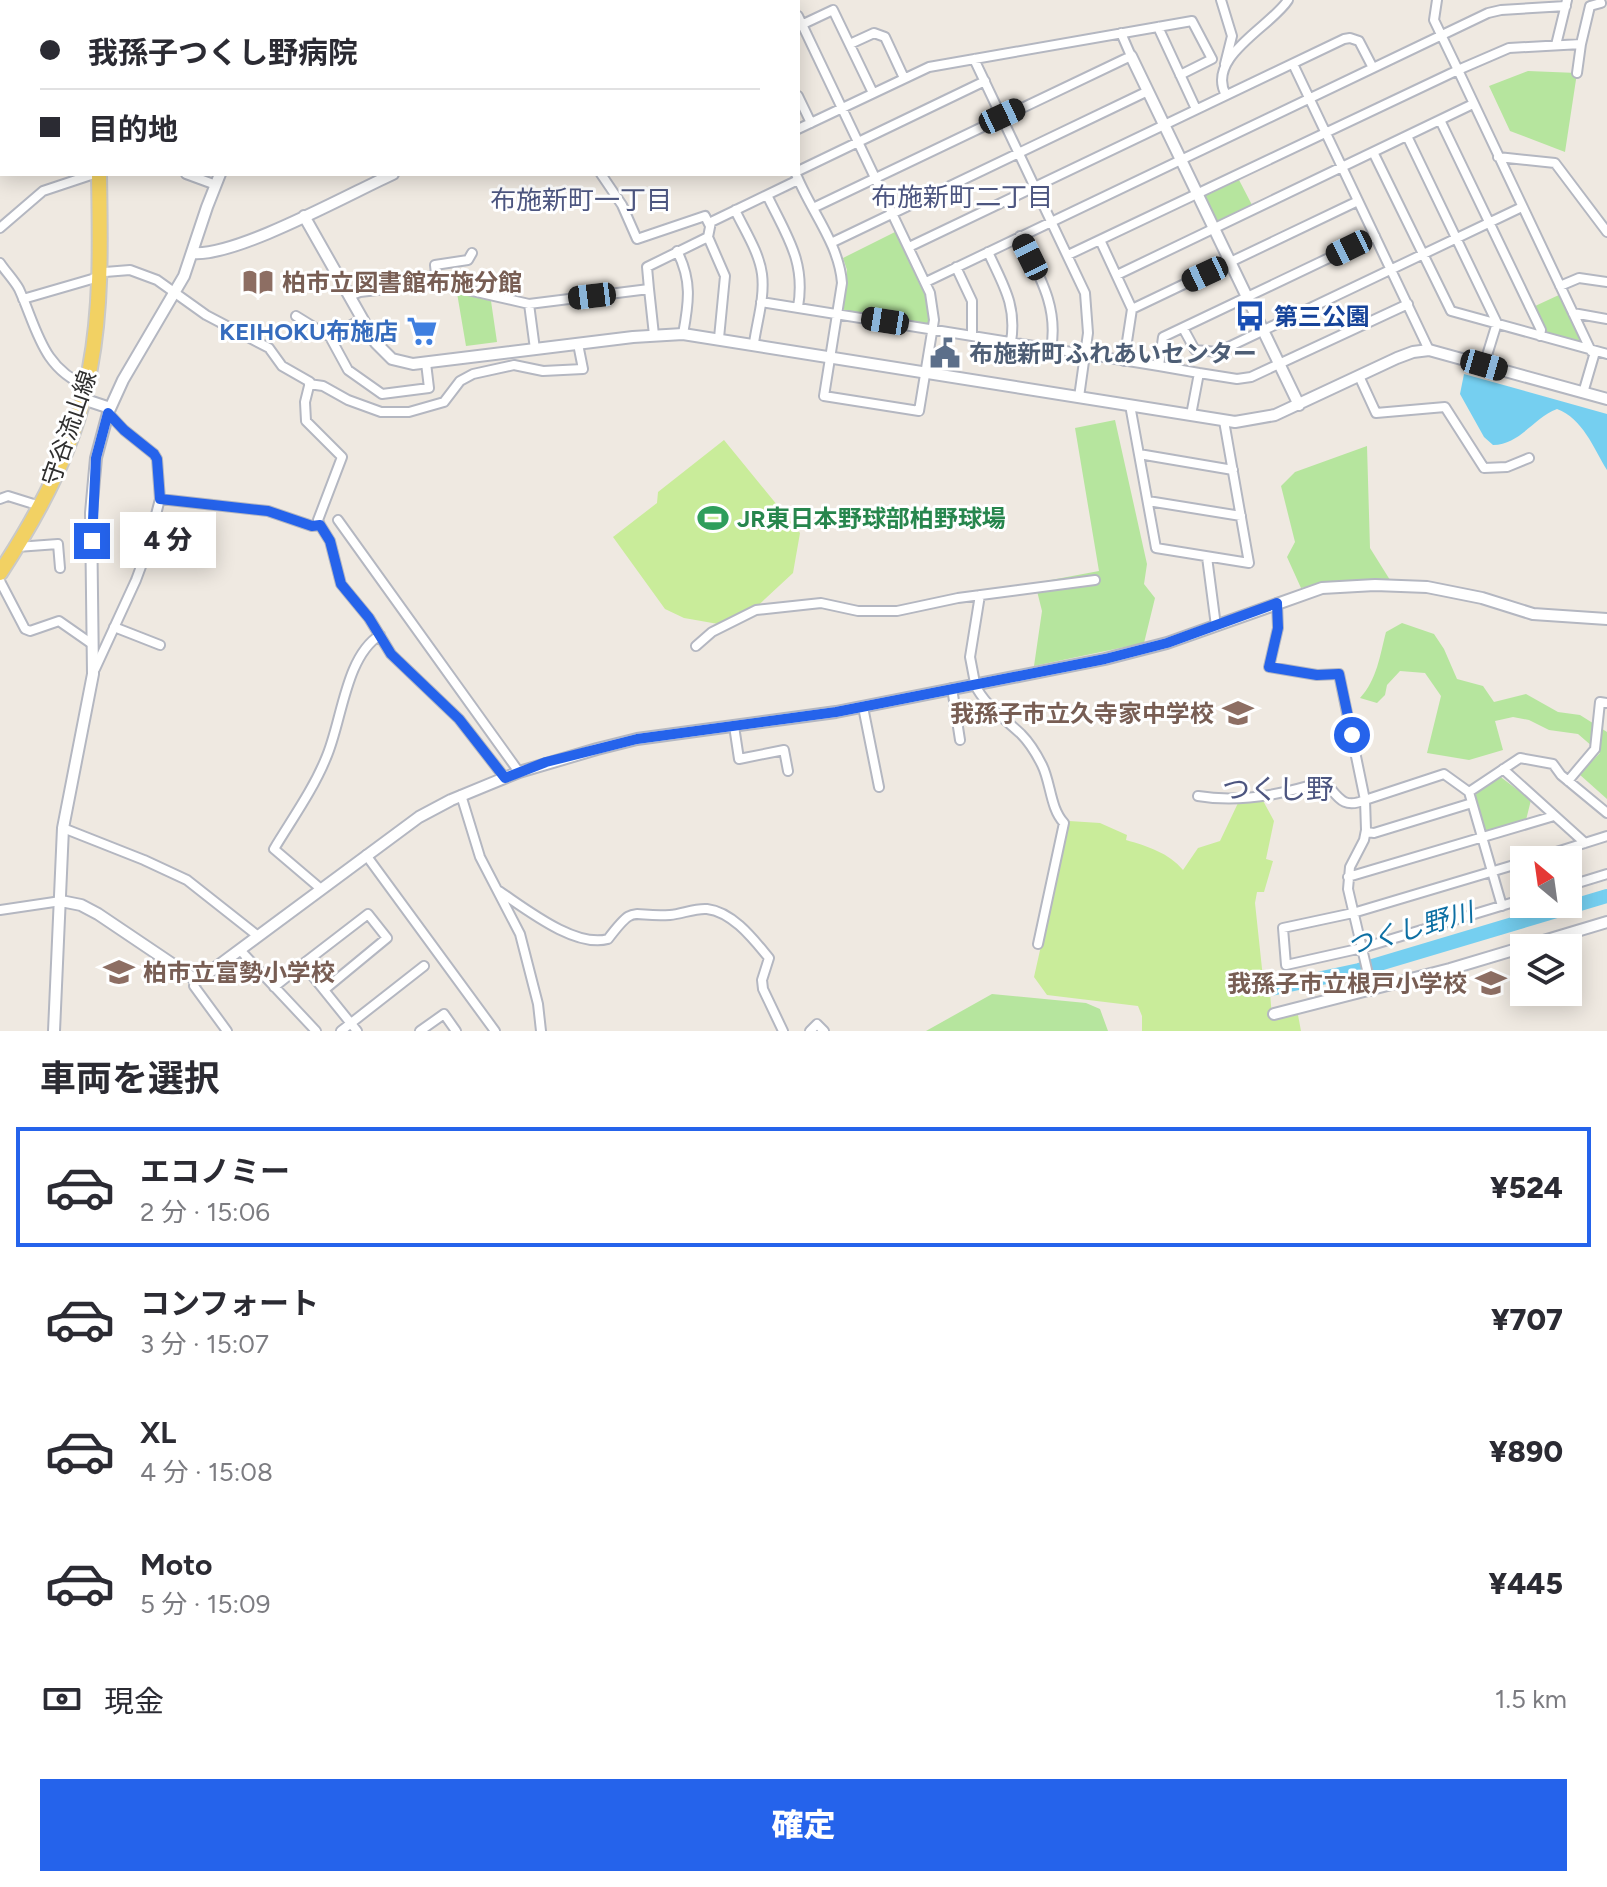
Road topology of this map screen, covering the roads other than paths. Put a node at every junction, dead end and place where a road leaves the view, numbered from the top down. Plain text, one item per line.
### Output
1 (1221, 0) edge
2 (1288, 0) edge
3 (1437, 0) edge
4 (1566, 3) edge
5 (1601, 3) dead end
6 (800, 22) edge
7 (800, 24) edge
8 (1158, 27) junction
9 (1121, 33) junction
10 (1441, 35) junction
11 (850, 44) junction
12 (1581, 44) junction
13 (1556, 45) junction
14 (1131, 56) junction
15 (974, 59) junction
16 (1293, 64) junction
17 (1373, 68) junction
18 (1458, 70) junction
19 (1223, 73) junction
20 (1577, 73) dead end
21 (1180, 75) junction
22 (904, 78) junction
23 (985, 81) junction
24 (1148, 91) junction
25 (873, 93) junction
26 (1226, 95) junction
27 (1309, 98) junction
28 (800, 100) edge
29 (1473, 104) junction
30 (842, 108) junction
31 (1196, 109) junction
32 (1002, 116) junction
33 (1440, 120) junction
34 (811, 123) junction
35 (1164, 125) junction
36 (800, 128) edge
37 (1326, 132) junction
38 (1407, 136) junction
39 (859, 142) junction
40 (1019, 152) junction
41 (1373, 152) junction
42 (1498, 157) junction
43 (1180, 159) junction
44 (1342, 167) junction
45 (800, 173) edge
46 (91, 176) edge
47 (97, 176) edge
48 (191, 176) edge
49 (219, 176) edge
50 (389, 176) edge
51 (602, 176) edge
52 (796, 176) edge
53 (797, 176) edge
54 (876, 178) junction
55 (216, 185) junction
56 (1035, 186) junction
57 (1197, 194) junction
58 (767, 195) junction
59 (1358, 201) junction
60 (1522, 207) junction
61 (813, 208) junction
62 (735, 210) junction
63 (893, 213) junction
64 (304, 216) junction
65 (1052, 221) junction
66 (1489, 223) junction
67 (0, 228) edge
68 (1214, 228) junction
69 (709, 232) junction
70 (1607, 232) edge
71 (1020, 236) junction
72 (1375, 236) junction
73 (1456, 239) junction
74 (1100, 240) junction
75 (831, 243) junction
76 (909, 247) junction
77 (677, 251) junction
78 (988, 252) junction
79 (193, 253) junction
80 (472, 253) dead end
81 (1068, 255) junction
82 (1423, 255) junction
83 (0, 263) edge
84 (1230, 263) junction
85 (956, 267) junction
86 (1391, 270) junction
87 (99, 275) junction
88 (1117, 275) junction
89 (926, 282) junction
90 (1607, 282) edge
91 (437, 283) junction
92 (1560, 286) junction
93 (649, 289) junction
94 (174, 293) junction
95 (349, 296) junction
96 (1247, 297) junction
97 (23, 299) junction
98 (761, 302) junction
99 (529, 304) junction
100 (1408, 304) junction
101 (798, 307) junction
102 (1132, 309) junction
103 (1573, 313) junction
104 (837, 314) junction
105 (296, 316) dead end
106 (362, 319) junction
107 (1607, 319) edge
108 (1497, 323) junction
109 (1183, 328) junction
110 (933, 329) junction
111 (1264, 331) junction
112 (683, 334) junction
113 (654, 335) junction
114 (972, 336) junction
115 (1540, 336) junction
116 (330, 337) junction
117 (719, 338) junction
118 (1011, 342) junction
119 (754, 343) junction
120 (578, 344) junction
121 (535, 349) junction
122 (1051, 349) junction
123 (1429, 350) junction
124 (1593, 351) junction
125 (1086, 354) junction
126 (1607, 354) edge
127 (830, 356) junction
128 (1124, 361) junction
129 (426, 363) junction
130 (1281, 365) junction
131 (1484, 365) junction
132 (1159, 366) junction
133 (925, 372) junction
134 (1199, 373) junction
135 (1359, 376) junction
136 (309, 384) junction
137 (85, 392) junction
138 (1583, 393) junction
139 (1079, 397) junction
140 (1607, 399) edge
141 (1130, 405) junction
142 (1299, 405) junction
143 (109, 411) junction
144 (1191, 415) junction
145 (1224, 421) junction
146 (1139, 454) junction
147 (1529, 458) dead end
148 (1233, 470) junction
149 (0, 499) edge
150 (160, 499) junction
151 (1148, 501) junction
152 (41, 506) junction
153 (1241, 516) junction
154 (338, 520) dead end
155 (320, 525) junction
156 (16, 547) junction
157 (1207, 557) junction
158 (60, 568) dead end
159 (0, 572) edge
160 (1095, 580) dead end
161 (0, 581) edge
162 (980, 595) junction
163 (1277, 603) junction
164 (1607, 619) edge
165 (1216, 626) junction
166 (114, 627) junction
167 (380, 635) junction
168 (92, 644) junction
169 (160, 645) dead end
170 (696, 646) dead end
171 (93, 674) junction
172 (974, 683) junction
173 (952, 688) junction
174 (1607, 703) edge
175 (863, 707) junction
176 (734, 726) junction
177 (960, 740) dead end
178 (1503, 769) junction
179 (788, 771) dead end
180 (519, 772) junction
181 (505, 778) junction
182 (1568, 781) junction
183 (879, 787) dead end
184 (1469, 792) junction
185 (461, 795) junction
186 (1198, 796) dead end
187 (1365, 800) junction
188 (1472, 803) junction
189 (1607, 813) edge
190 (1554, 816) junction
191 (63, 828) junction
192 (1366, 832) junction
193 (1607, 836) edge
194 (1483, 837) junction
195 (1585, 843) junction
196 (1575, 846) edge
197 (366, 855) junction
198 (1510, 867) edge
199 (1493, 872) junction
200 (1607, 874) edge
201 (1348, 877) junction
202 (1582, 882) edge
203 (321, 889) junction
204 (499, 891) junction
205 (61, 901) junction
206 (1510, 903) edge
207 (1502, 906) junction
208 (0, 910) edge
209 (1353, 913) junction
210 (1607, 922) edge
211 (258, 936) junction
212 (1038, 944) dead end
213 (1362, 948) junction
214 (240, 950) junction
215 (303, 964) junction
216 (424, 966) dead end
217 (196, 980) junction
218 (274, 987) junction
219 (324, 990) junction
220 (1372, 991) junction
221 (1274, 1014) dead end
222 (354, 1028) edge
223 (54, 1031) edge
224 (227, 1031) edge
225 (316, 1031) edge
226 (341, 1031) edge
227 (420, 1031) edge
228 (456, 1031) edge
229 (495, 1031) edge
230 (541, 1031) edge
231 (783, 1031) edge
232 (810, 1031) edge
233 (824, 1031) edge

1 - 19 street
2 - 19 street
3 - 10 street
4 - 10 street
4 - 13 street
5 - 12 street
6 - 11 street
7 - 30 street
8 - 9 street
8 - 21 street
8 - 21 street
9 - 14 street
9 - 15 street
10 - 17 street
10 - 18 street
11 - 22 street
11 - 25 street
12 - 13 street
12 - 20 street
13 - 18 street
14 - 24 street
14 - 32 street
15 - 22 street
15 - 23 street
16 - 17 street
16 - 26 street
16 - 27 street
17 - 27 street
18 - 29 street
18 - 37 street
19 - 26 street
21 - 31 street
22 - 25 street
23 - 32 street
23 - 39 street
24 - 35 street
24 - 40 street
25 - 30 street
26 - 31 street
27 - 37 street
27 - 43 street
28 - 34 street
29 - 33 street
29 - 42 street
30 - 34 street
30 - 39 street
31 - 35 street
32 - 40 street
32 - 54 street
33 - 38 street
33 - 66 street
34 - 36 street
35 - 43 street
35 - 56 street
37 - 44 street
37 - 57 street
38 - 41 street
38 - 73 street
39 - 45 street
39 - 54 street
40 - 56 street
40 - 63 street
41 - 44 street
41 - 82 street
42 - 60 street
42 - 70 street
43 - 57 street
43 - 65 street
44 - 59 street
44 - 68 street
46 - 67 street
47 - 87 main road, 守谷流山線
48 - 55 street
49 - 55 street
50 - 64 street
51 - 69 street
52 - 58 street
53 - 61 street
54 - 61 street
54 - 63 street
55 - 79 street
56 - 65 street
56 - 76 street
57 - 68 street
57 - 74 street
58 - 62 street
58 - 101 street
59 - 72 street
59 - 84 street
60 - 66 street
60 - 92 street
61 - 75 street
62 - 69 street
62 - 98 street
63 - 75 street
63 - 76 street
64 - 79 street
64 - 95 street
65 - 71 street
65 - 81 street
66 - 73 street
66 - 115 street
68 - 84 street
68 - 88 street
69 - 77 street
69 - 117 street
71 - 78 street
71 - 122 street
72 - 86 street
72 - 96 street
73 - 82 street
73 - 108 street
74 - 81 street
74 - 88 street
75 - 104 street
76 - 89 street
77 - 93 street
77 - 112 street
78 - 85 street
78 - 118 street
79 - 94 street
80 - 91 street
81 - 125 street
82 - 86 street
82 - 108 street
83 - 97 street
84 - 96 street
84 - 102 street
85 - 89 street
85 - 114 street
86 - 100 street
86 - 111 street
87 - 94 street
87 - 97 street
87 - 137 main road, 守谷流山線
88 - 102 street
89 - 110 street
90 - 92 street
91 - 95 street
91 - 99 street
92 - 103 street
93 - 99 street
93 - 113 street
94 - 136 street
94 - 143 street
95 - 106 street
96 - 109 street
96 - 111 street
97 - 137 street
98 - 101 street
98 - 119 street
99 - 121 street
100 - 123 street
100 - 130 street
101 - 104 street
102 - 128 street
103 - 107 street
103 - 124 street
104 - 110 street
104 - 127 street
105 - 116 street
106 - 116 street
106 - 129 street
108 - 115 street
108 - 131 street
109 - 111 street
109 - 132 street
110 - 114 street
110 - 133 street
111 - 130 street
112 - 113 street
112 - 117 street
113 - 120 street
114 - 118 street
115 - 124 street
116 - 129 street
117 - 119 street
118 - 122 street
119 - 127 street
120 - 121 street
120 - 136 street
121 - 129 street
122 - 125 street
123 - 131 street
123 - 135 street
124 - 126 street
124 - 138 street
125 - 128 street
125 - 139 street
127 - 133 street
127 - 133 street
128 - 132 street
130 - 134 street
130 - 142 street
131 - 138 street
132 - 134 street
133 - 139 street
134 - 144 street
135 - 142 street
135 - 147 street
136 - 155 street
137 - 143 street
137 - 152 main road, 守谷流山線
138 - 140 street
139 - 141 street
141 - 144 street
141 - 146 street
142 - 145 street
143 - 150 street
143 - 168 street
144 - 145 street
145 - 148 street
146 - 148 street
146 - 151 street
148 - 153 street
149 - 152 street
150 - 155 street
150 - 166 street
151 - 153 street
151 - 157 street
152 - 156 main road, 守谷流山線
153 - 157 street
154 - 180 street
155 - 167 street
156 - 158 street
156 - 159 main road, 守谷流山線
157 - 165 street
160 - 162 street
161 - 168 street
162 - 170 street
162 - 172 street
163 - 164 street
163 - 165 street
163 - 187 street
165 - 172 street
166 - 169 street
166 - 171 street
167 - 181 street
167 - 203 street
168 - 171 street
171 - 191 street
172 - 173 street
172 - 212 street
173 - 175 street
173 - 177 street
174 - 182 street
175 - 176 street
175 - 183 street
176 - 179 street
176 - 180 street
178 - 182 street
178 - 184 street
178 - 190 street
180 - 181 street
181 - 185 street
182 - 189 street
184 - 187 street
184 - 188 street
185 - 197 street
185 - 204 street
186 - 187 street
187 - 192 street
188 - 192 street
188 - 194 street
190 - 194 street
190 - 195 street
191 - 205 street
191 - 211 street
192 - 201 street
193 - 195 street
194 - 199 street
194 - 201 street
195 - 196 street
197 - 203 street
197 - 229 street
198 - 199 street
199 - 207 street
199 - 209 street
200 - 202 street
201 - 209 street
203 - 211 street
204 - 230 street
204 - 231 street
205 - 208 street
205 - 217 street
205 - 223 street
206 - 207 street
207 - 213 street
209 - 213 street
209 - 213 street
210 - 220 street
211 - 214 street
213 - 220 street
214 - 217 street
214 - 218 street
215 - 218 street
215 - 219 street
215 - 219 street
216 - 222 street
217 - 224 street
218 - 225 street
219 - 222 street
220 - 221 street
222 - 226 street
227 - 228 street
232 - 233 street

